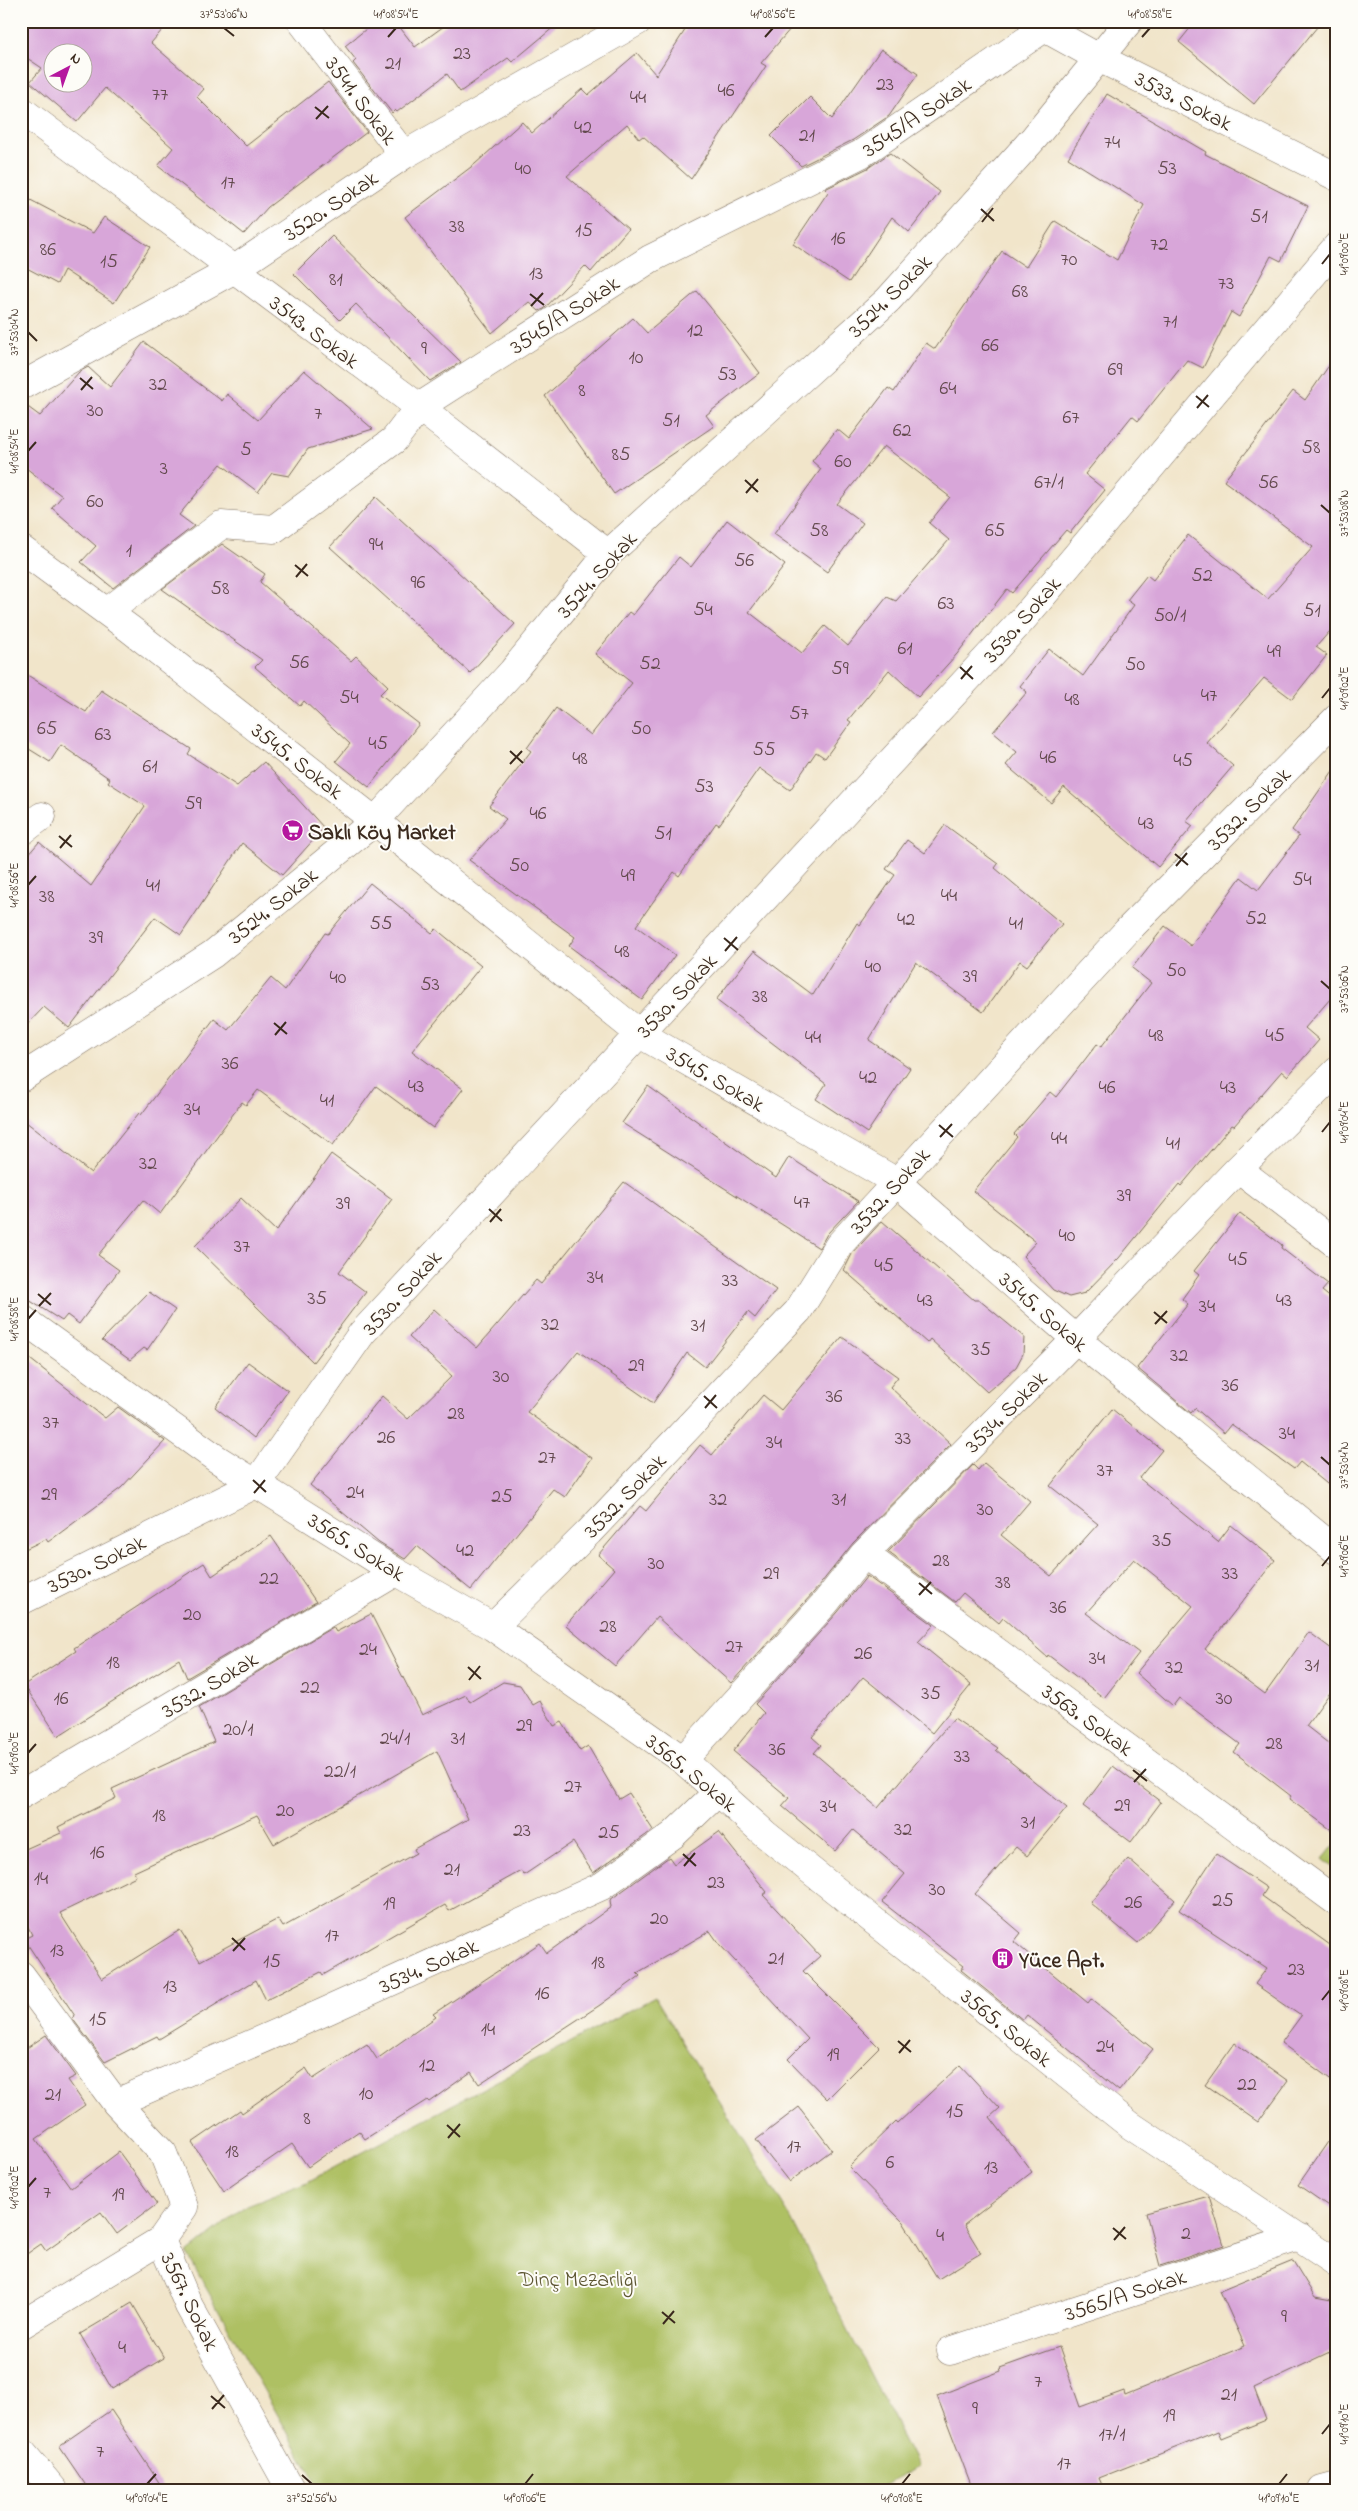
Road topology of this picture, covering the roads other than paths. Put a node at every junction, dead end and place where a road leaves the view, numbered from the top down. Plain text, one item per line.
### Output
1 (301, 21) edge
2 (638, 21) edge
3 (1129, 21) edge
4 (1037, 25) edge
5 (1099, 58) junction
6 (21, 110) edge
7 (404, 155) junction
8 (1337, 178) edge
9 (1337, 246) edge
10 (233, 270) junction
11 (21, 386) edge
12 (419, 407) junction
13 (21, 549) edge
14 (608, 554) junction
15 (107, 612) junction
16 (1337, 718) edge
17 (375, 821) junction
18 (640, 1034) junction
19 (1337, 1071) edge
20 (21, 1078) edge
21 (1238, 1169) junction
22 (895, 1182) junction
23 (1337, 1245) edge
24 (21, 1318) edge
25 (1076, 1339) junction
26 (256, 1484) junction
27 (1337, 1551) edge
28 (864, 1554) junction
29 (396, 1572) junction
30 (21, 1600) edge
31 (493, 1627) junction
32 (683, 1760) junction
33 (718, 1792) junction
34 (21, 1795) edge
35 (1337, 1902) edge
36 (21, 1975) edge
37 (116, 2102) junction
38 (1299, 2237) junction
39 (161, 2240) junction
40 (1337, 2263) edge
41 (21, 2325) edge
42 (950, 2351) dead end
43 (21, 2452) edge
44 (1337, 2486) edge
45 (54, 2490) edge
46 (291, 2490) edge
47 (1322, 2490) edge

1 - 7 street, 3541. Sokak
2 - 7 street, 3520. Sokak
3 - 5 street, 3524. Sokak
4 - 5 street, 3533. Sokak
4 - 12 street, 3545/A Sokak
5 - 8 street, 3533. Sokak
5 - 14 street, 3524. Sokak
6 - 10 street, 3543. Sokak
7 - 10 street, 3520. Sokak
9 - 18 street, 3530. Sokak
10 - 11 street, 3520. Sokak
10 - 12 street, 3543. Sokak
12 - 14 street, 3543. Sokak
12 - 15 street, 3545/A Sokak
13 - 15 street, 3545. Sokak
14 - 17 street, 3524. Sokak
15 - 17 street, 3545. Sokak
16 - 22 street, 3532. Sokak
17 - 18 street, 3545. Sokak
17 - 20 street, 3524. Sokak
18 - 22 street, 3545. Sokak
18 - 26 street, 3530. Sokak
19 - 21 street, 3534. Sokak
21 - 23 street
21 - 25 street, 3534. Sokak
22 - 25 street, 3545. Sokak
22 - 31 street, 3532. Sokak
24 - 26 street, 3565. Sokak
25 - 27 street, 3545. Sokak
25 - 28 street, 3534. Sokak
26 - 29 street, 3565. Sokak
26 - 30 street, 3530. Sokak
28 - 32 street, 3534. Sokak
28 - 35 street, 3563. Sokak
29 - 31 street, 3565. Sokak
29 - 34 street, 3532. Sokak
31 - 32 street, 3565. Sokak
32 - 33 street, 3565. Sokak
33 - 37 street, 3534. Sokak
33 - 38 street, 3565. Sokak
36 - 37 street, 3567. Sokak
37 - 39 street, 3567. Sokak
38 - 40 street, 3565. Sokak
38 - 42 street, 3565/A Sokak
39 - 41 street
39 - 46 street, 3567. Sokak
43 - 45 street
44 - 47 street

